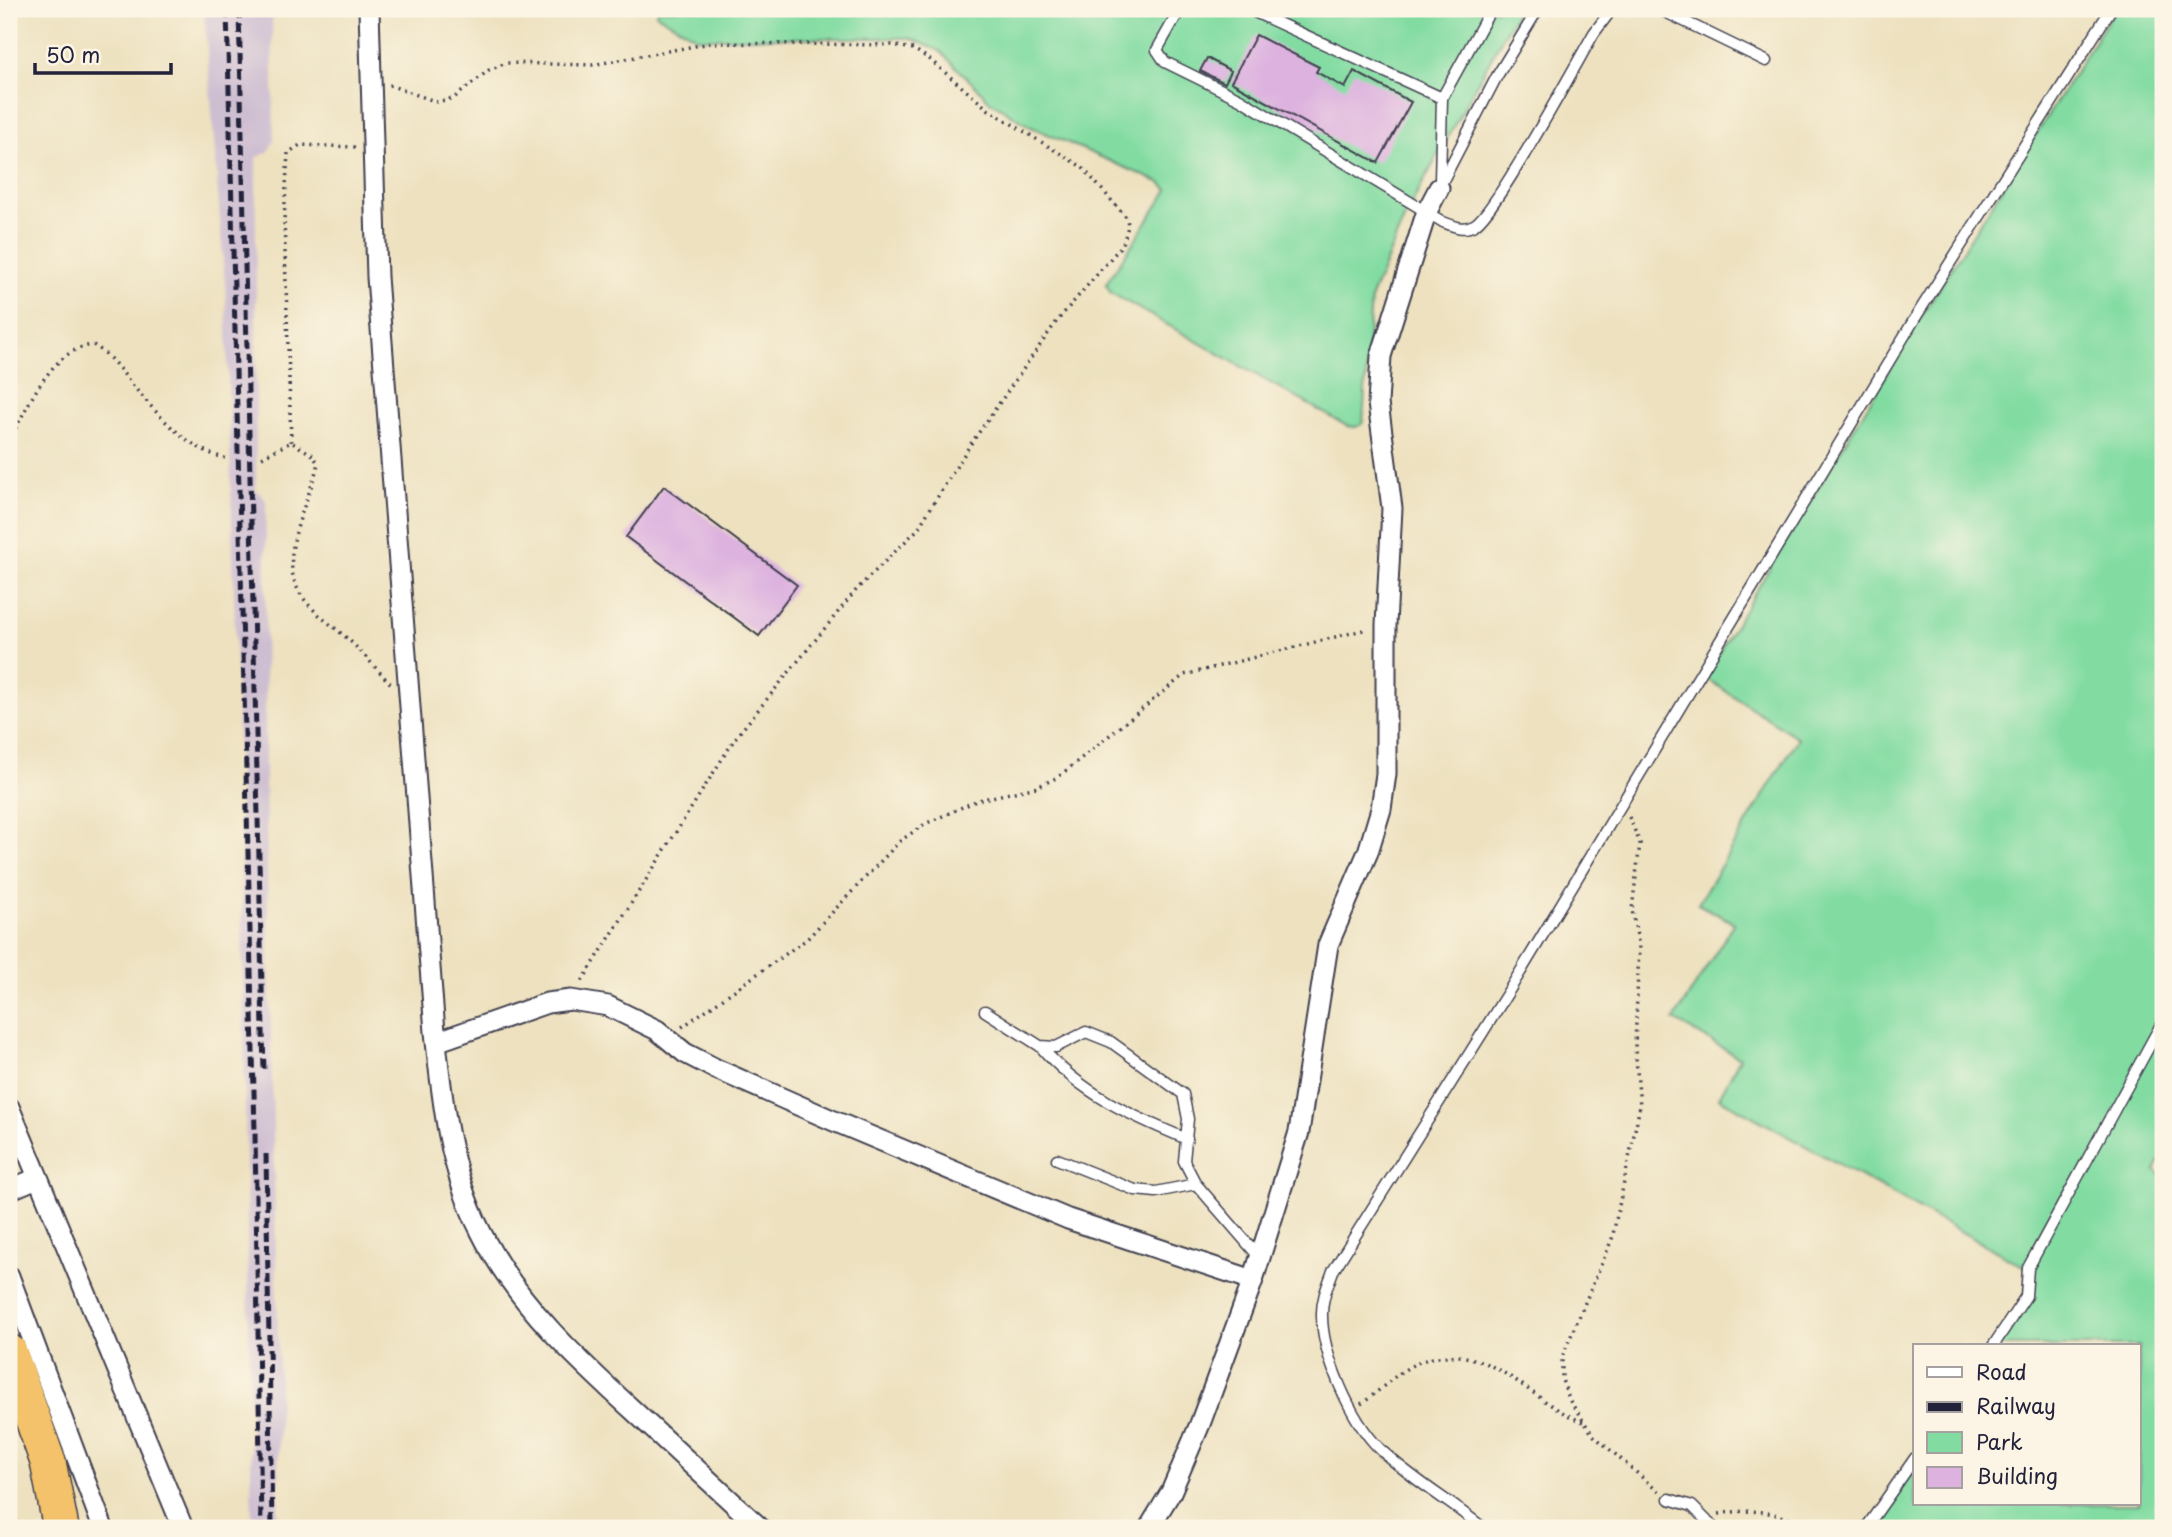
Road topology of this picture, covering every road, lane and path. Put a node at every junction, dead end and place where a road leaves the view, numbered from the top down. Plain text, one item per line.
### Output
1 (369, 9) edge
2 (1248, 9) edge
3 (1491, 9) edge
4 (1538, 9) edge
5 (1612, 9) edge
6 (1659, 9) edge
7 (2111, 9) edge
8 (1179, 11) dead end
9 (1766, 61) dead end
10 (370, 78) junction
11 (1442, 98) junction
12 (373, 147) junction
13 (1439, 188) junction
14 (1427, 211) junction
15 (9, 441) edge
16 (291, 442) junction
17 (262, 457) dead end
18 (225, 458) dead end
19 (1386, 625) junction
20 (410, 698) junction
21 (1623, 803) junction
22 (571, 1000) junction
23 (985, 1011) dead end
24 (2163, 1021) edge
25 (666, 1037) junction
26 (436, 1042) junction
27 (1040, 1046) junction
28 (9, 1107) edge
29 (1187, 1139) junction
30 (1057, 1159) dead end
31 (37, 1178) junction
32 (1196, 1184) junction
33 (9, 1190) edge
34 (1260, 1259) junction
35 (9, 1276) edge
36 (1253, 1280) junction
37 (1994, 1344) edge
38 (9, 1352) edge
39 (1352, 1409) junction
40 (1585, 1423) junction
41 (1913, 1461) edge
42 (1669, 1500) joint
43 (1704, 1517) junction
44 (61, 1528) edge
45 (103, 1528) edge
46 (183, 1528) edge
47 (760, 1528) edge
48 (1149, 1528) edge
49 (1483, 1528) edge
50 (1714, 1528) edge
51 (1808, 1528) edge
52 (1866, 1528) edge

1 - 10 street
2 - 11 lane
3 - 11 lane
4 - 13 lane
5 - 14 lane
6 - 9 lane
7 - 21 lane
8 - 14 lane
10 - 12 street
10 - 22 path
11 - 13 lane
12 - 16 path
12 - 20 street
13 - 14 street
14 - 19 street
15 - 18 path
16 - 17 path
16 - 20 path
19 - 25 path
19 - 34 street
20 - 26 street
21 - 39 lane
21 - 40 path
22 - 25 street
22 - 26 street
23 - 27 lane
24 - 37 lane
25 - 36 street
26 - 47 street
27 - 29 lane
27 - 29 lane
28 - 31 street
29 - 32 lane
30 - 32 lane
31 - 33 street
31 - 46 street
32 - 34 lane
34 - 36 street
35 - 45 street
36 - 48 street
38 - 44 highway
39 - 40 path
39 - 49 lane
40 - 42 path
41 - 52 lane
42 - 43 lane
43 - 50 lane
43 - 51 path

